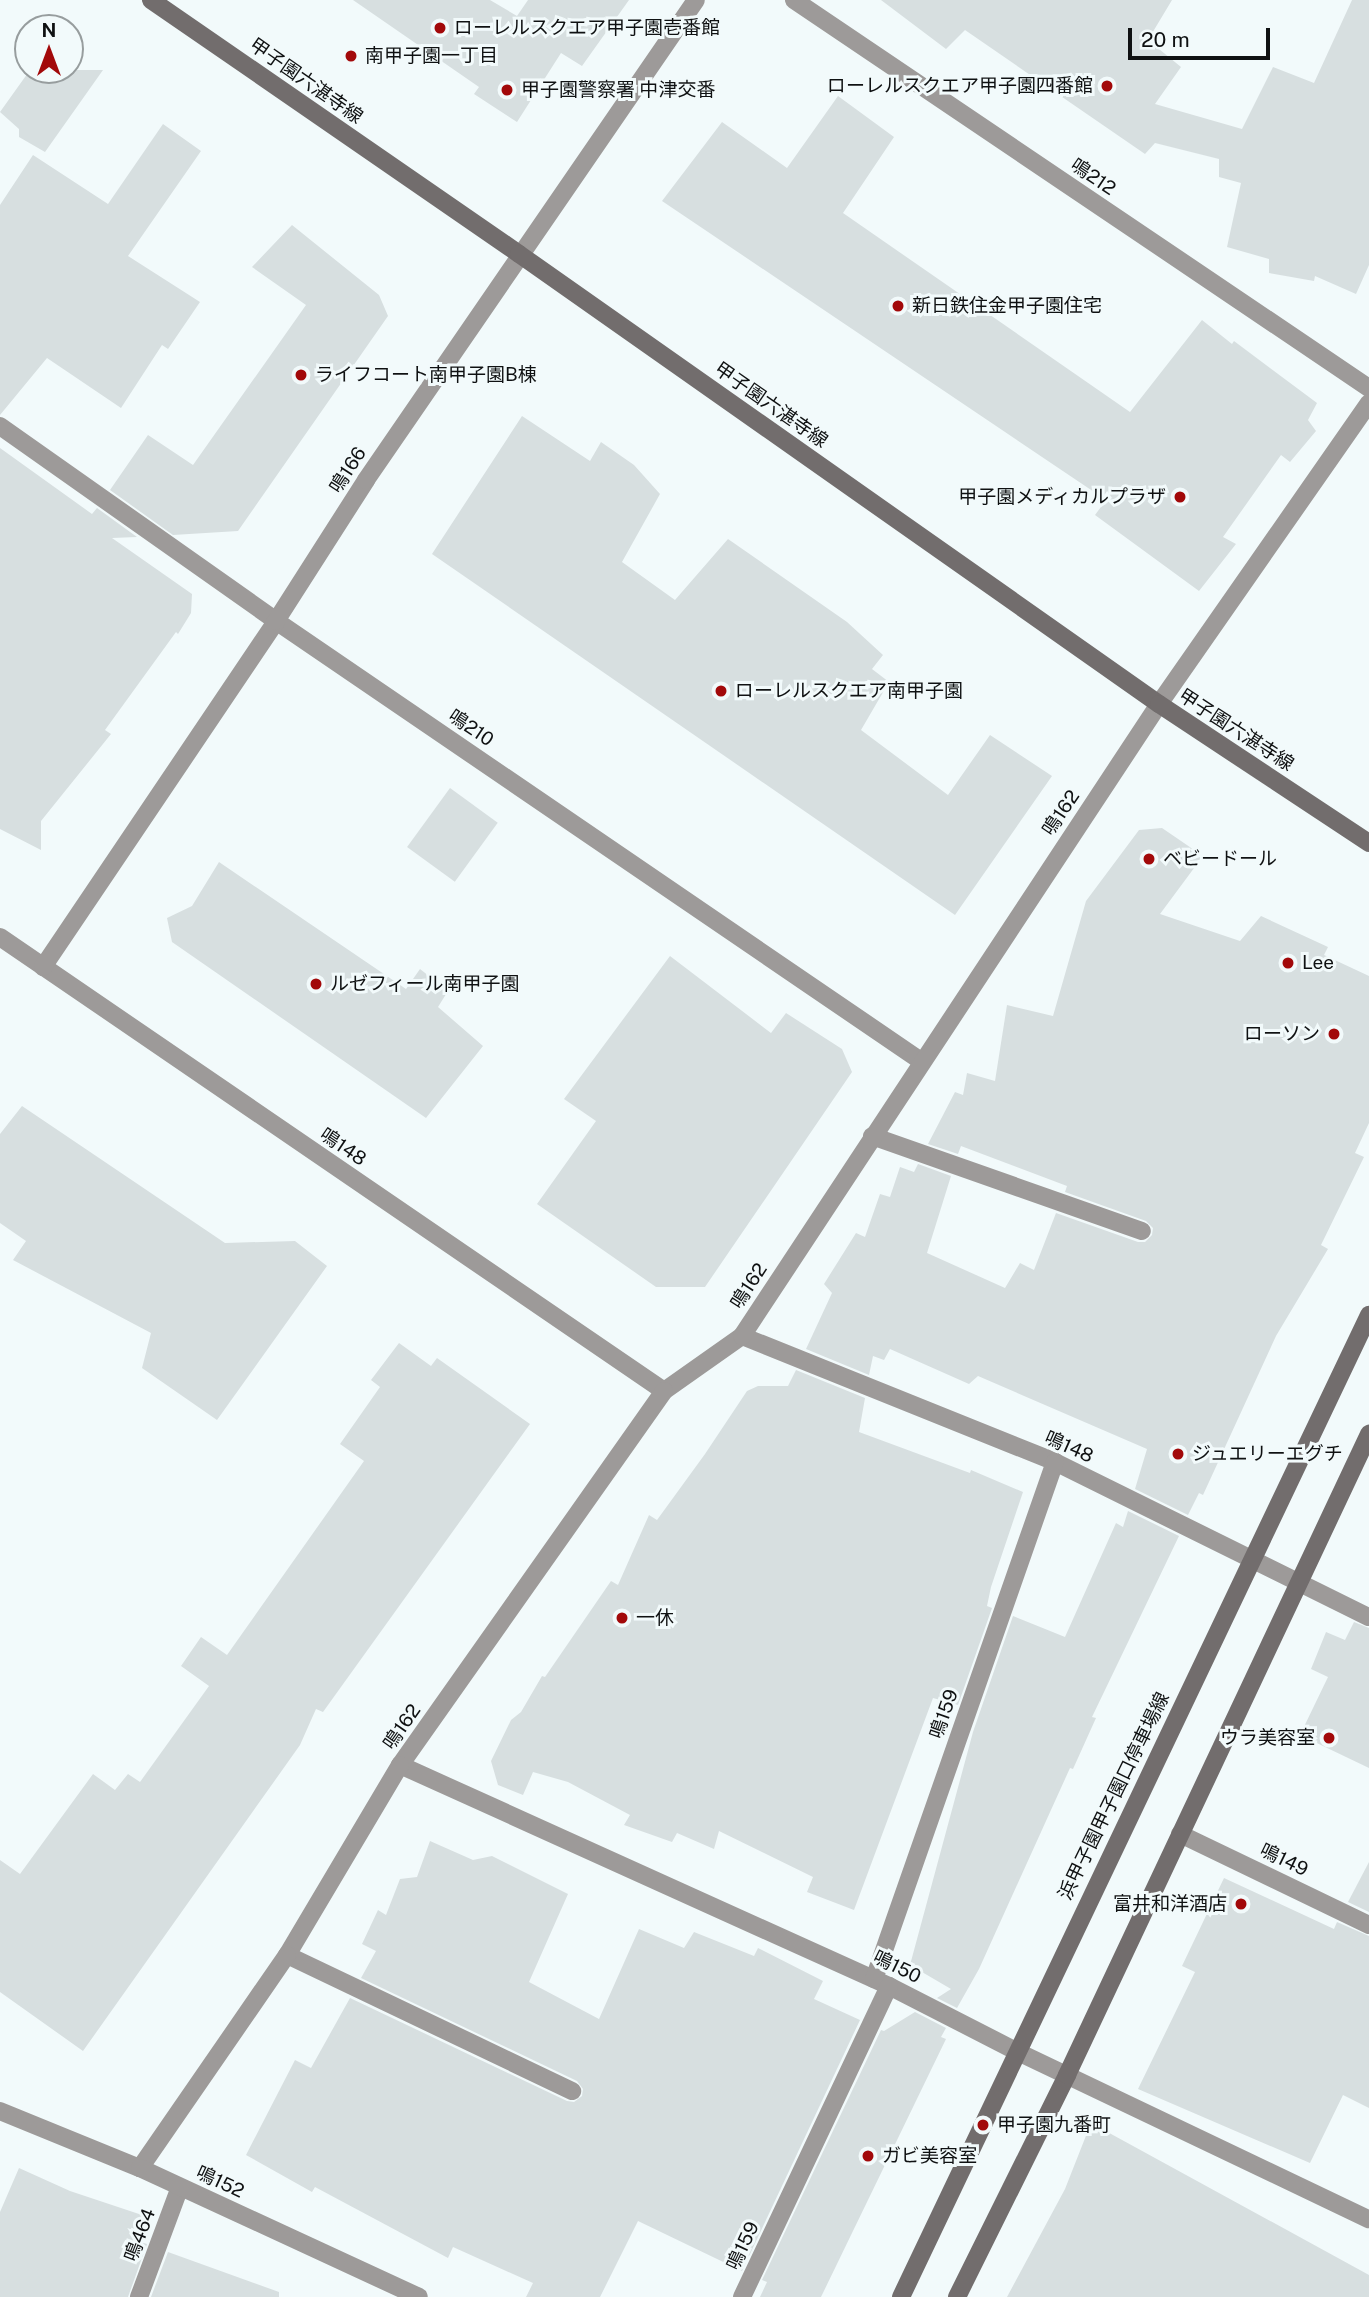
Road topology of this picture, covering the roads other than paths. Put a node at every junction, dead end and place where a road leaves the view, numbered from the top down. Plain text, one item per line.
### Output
1 (151, 0) edge
2 (696, 0) edge
3 (794, 0) edge
4 (519, 254) junction
5 (1369, 388) edge
6 (1369, 403) edge
7 (0, 426) edge
8 (276, 621) junction
9 (1159, 704) junction
10 (1369, 843) edge
11 (0, 937) edge
12 (43, 967) junction
13 (921, 1061) junction
14 (872, 1136) junction
15 (1142, 1231) dead end
16 (1369, 1315) edge
17 (741, 1336) junction
18 (664, 1391) junction
19 (1369, 1434) edge
20 (1055, 1462) junction
21 (1251, 1558) junction
22 (1298, 1581) junction
23 (1369, 1617) edge
24 (401, 1765) junction
25 (1180, 1833) junction
26 (1369, 1925) edge
27 (287, 1955) junction
28 (882, 1982) junction
29 (1016, 2051) junction
30 (1067, 2075) junction
31 (572, 2091) dead end
32 (0, 2111) edge
33 (141, 2168) junction
34 (180, 2187) junction
35 (1369, 2219) edge
36 (139, 2297) edge
37 (419, 2297) edge
38 (742, 2297) edge
39 (901, 2297) edge
40 (957, 2297) edge

1 - 4 main road, 甲子園六湛寺線
2 - 4 street, 鳴166
3 - 5 street, 鳴212
4 - 8 street, 鳴166
4 - 9 main road, 甲子園六湛寺線
6 - 9 street, 鳴162
7 - 8 street, 鳴210
8 - 12 street, 鳴166
8 - 13 street, 鳴210
9 - 10 main road, 甲子園六湛寺線
9 - 13 street, 鳴162
11 - 12 street, 鳴148
12 - 18 street, 鳴148
13 - 14 street, 鳴162
14 - 15 street
14 - 17 street, 鳴162
16 - 21 main road, 浜甲子園甲子園口停車場線
17 - 18 street, 鳴162
17 - 20 street, 鳴148
18 - 24 street, 鳴162
19 - 22 main road
20 - 21 street, 鳴148
20 - 28 street, 鳴159
21 - 22 street, 鳴148
21 - 29 main road, 浜甲子園甲子園口停車場線
22 - 23 street, 鳴148
22 - 25 main road
24 - 27 street, 鳴162
24 - 28 street, 鳴150
25 - 26 street, 鳴149
25 - 30 main road
27 - 31 street
27 - 33 street, 鳴162
28 - 29 street, 鳴150
28 - 38 street, 鳴159
29 - 30 street, 鳴150
29 - 39 main road, 浜甲子園甲子園口停車場線
30 - 35 street, 鳴150
30 - 40 main road
32 - 33 street, 鳴152
33 - 34 street, 鳴152
34 - 36 street, 鳴464
34 - 37 street, 鳴152

